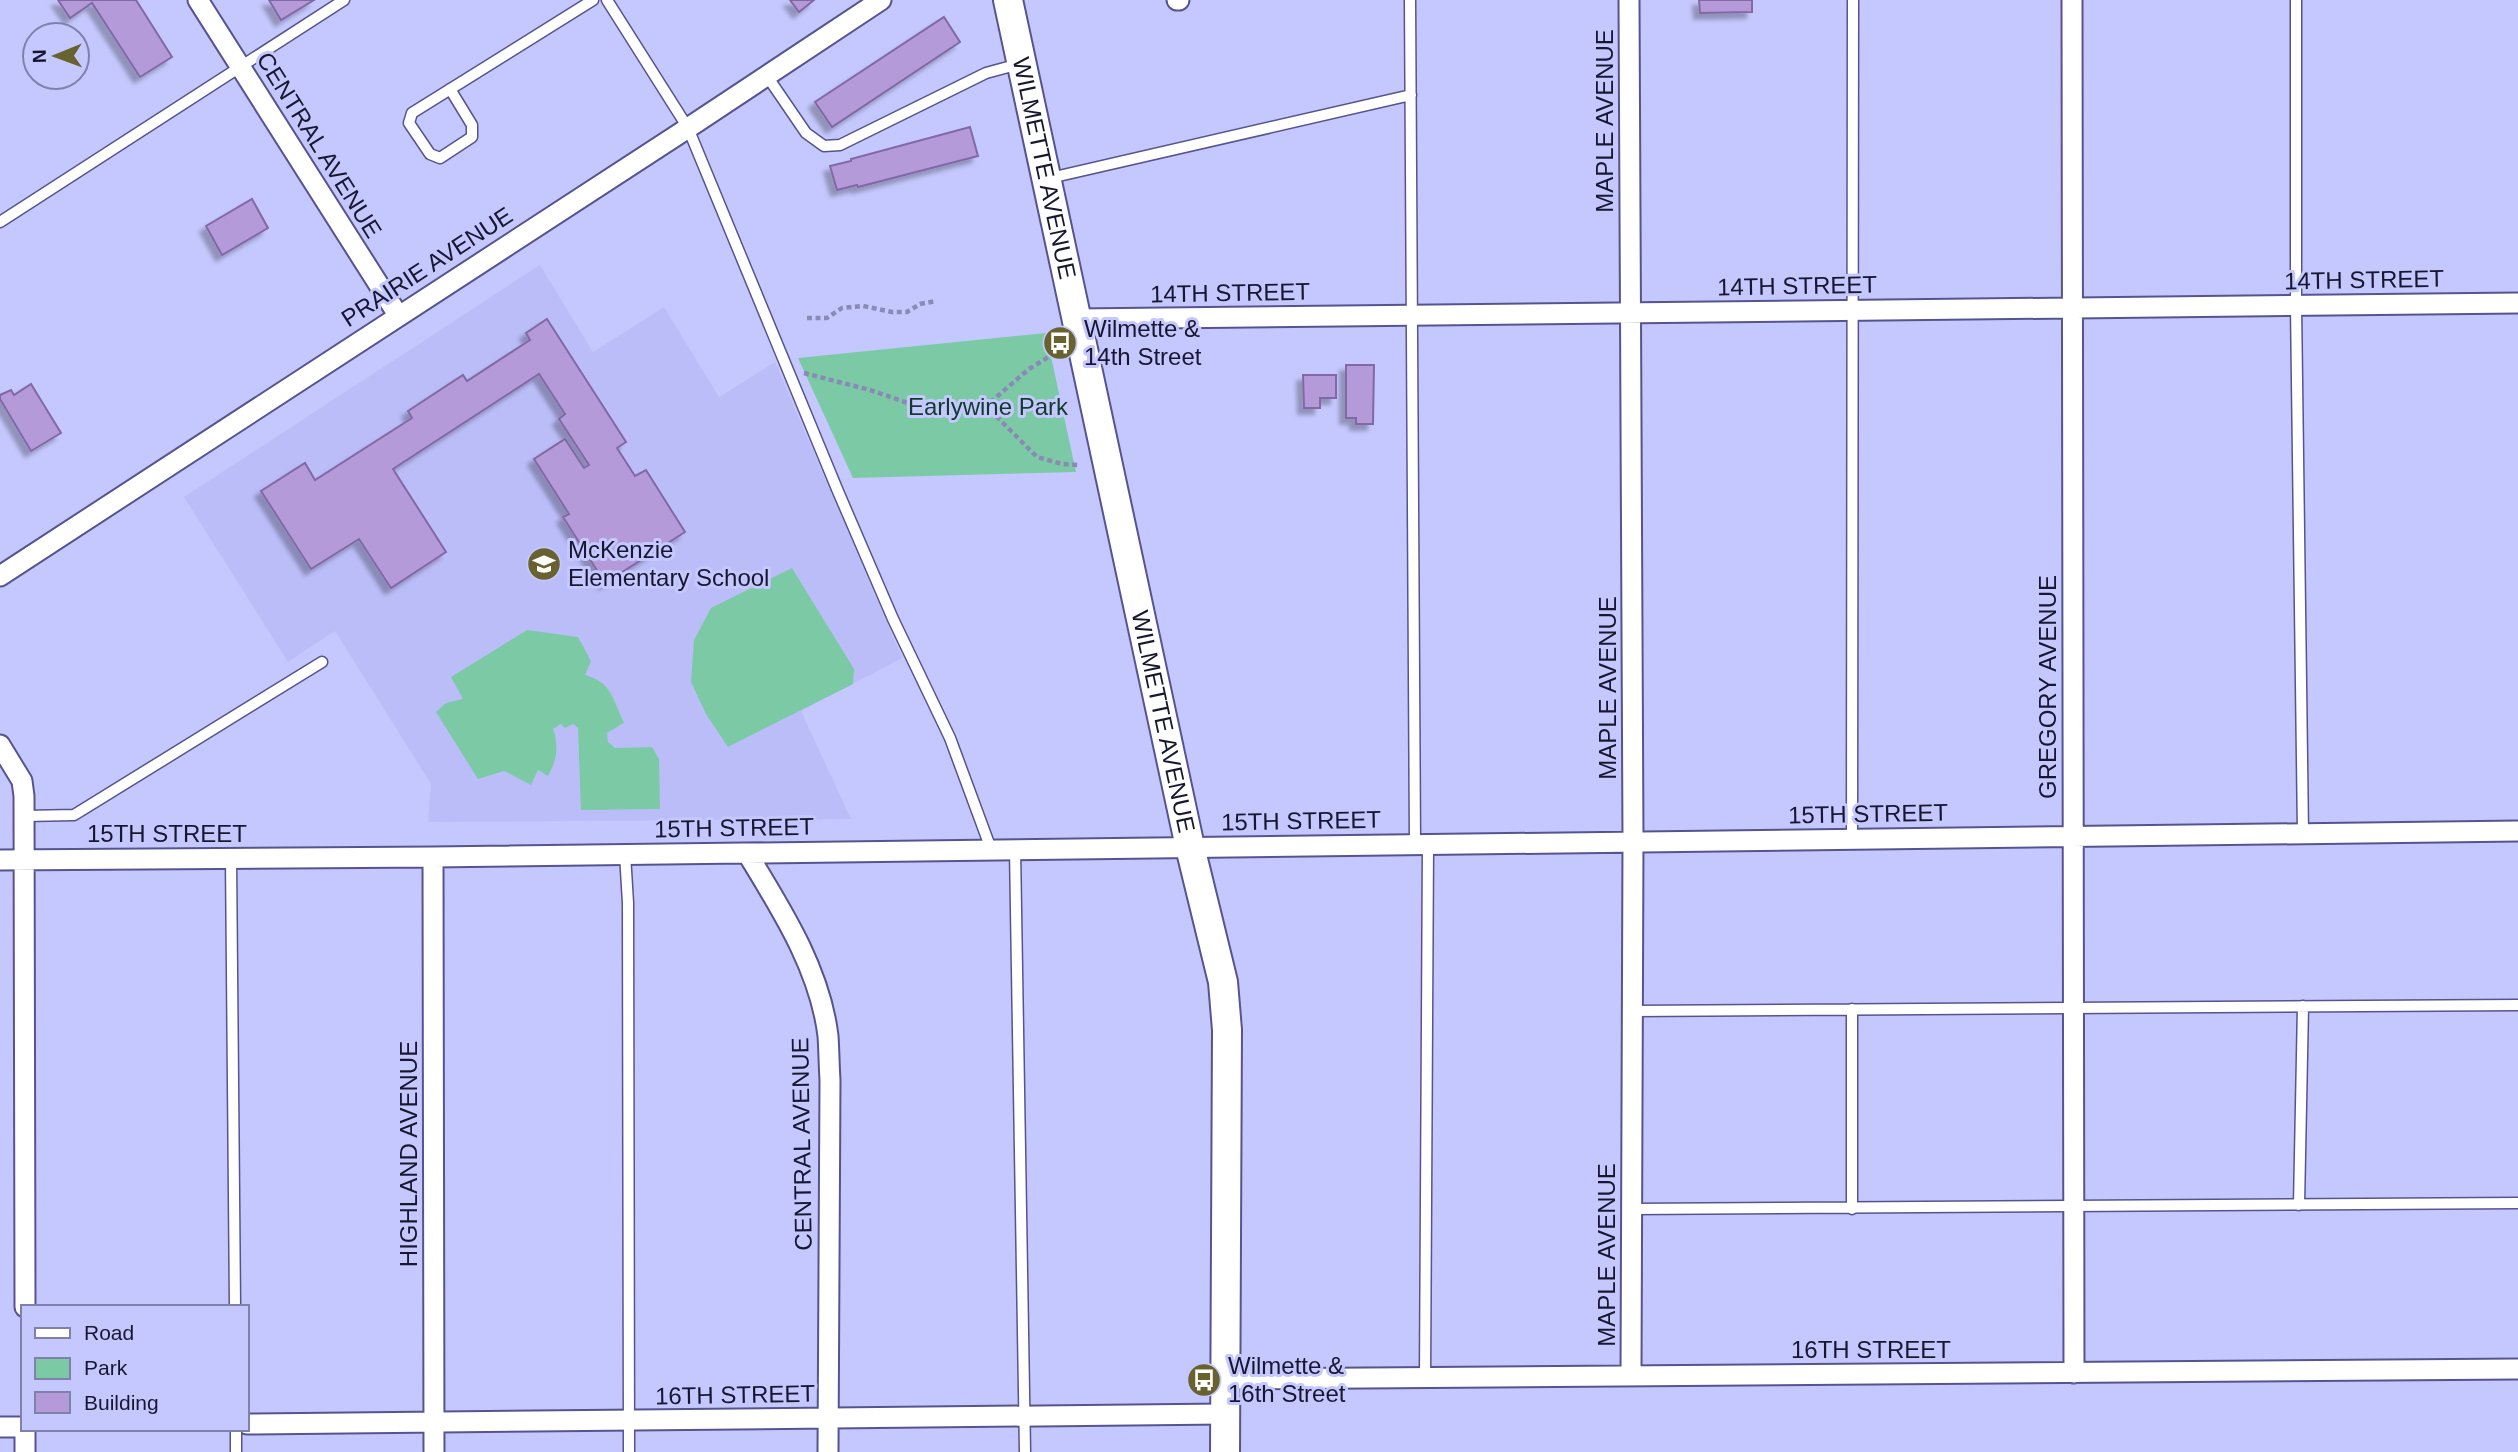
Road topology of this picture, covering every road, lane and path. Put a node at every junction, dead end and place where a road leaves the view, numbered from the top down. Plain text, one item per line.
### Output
1 (198, 0) edge
2 (344, 0) edge
3 (593, 0) edge
4 (607, 0) edge
5 (881, 0) edge
6 (1008, 0) edge
7 (1410, 0) edge
8 (1629, 0) edge
9 (1853, 0) edge
10 (2071, 0) edge
11 (2296, 0) edge
12 (1021, 63) junction
13 (240, 67) junction
14 (767, 76) junction
15 (450, 89) junction
16 (1411, 95) junction
17 (688, 128) junction
18 (1046, 179) junction
19 (0, 222) edge
20 (936, 301) dead end
21 (2518, 303) edge
22 (2296, 305) junction
23 (2072, 308) junction
24 (1851, 310) junction
25 (1630, 313) junction
26 (398, 315) junction
27 (1412, 315) junction
28 (807, 318) dead end
29 (1077, 319) junction
30 (1055, 353) dead end
31 (789, 372) junction
32 (986, 406) junction
33 (1079, 465) dead end
34 (0, 576) edge
35 (321, 662) dead end
36 (0, 745) edge
37 (24, 816) junction
38 (2518, 831) edge
39 (2304, 834) junction
40 (2073, 836) junction
41 (1852, 839) junction
42 (1633, 841) junction
43 (1422, 844) junction
44 (1190, 847) junction
45 (990, 849) junction
46 (1015, 849) junction
47 (747, 853) junction
48 (625, 854) junction
49 (433, 857) junction
50 (231, 858) junction
51 (25, 859) junction
52 (0, 860) edge
53 (2518, 1005) edge
54 (2303, 1006) junction
55 (2073, 1007) junction
56 (1852, 1009) junction
57 (1632, 1011) junction
58 (2518, 1203) edge
59 (2299, 1205) junction
60 (2074, 1208) junction
61 (1632, 1209) junction
62 (1852, 1209) junction
63 (25, 1305) edge
64 (234, 1305) edge
65 (2518, 1370) edge
66 (2074, 1373) junction
67 (1631, 1375) junction
68 (1224, 1378) junction
69 (1425, 1378) junction
70 (1224, 1414) junction
71 (1025, 1416) junction
72 (828, 1418) junction
73 (629, 1420) junction
74 (434, 1422) junction
75 (248, 1424) edge
76 (0, 1427) edge
77 (21, 1428) edge
78 (24, 1431) edge
79 (236, 1431) edge
80 (25, 1452) edge
81 (236, 1452) edge
82 (434, 1452) edge
83 (629, 1452) edge
84 (828, 1452) edge
85 (1025, 1452) edge
86 (1225, 1452) edge

1 - 13 street, CENTRAL AVENUE
2 - 13 lane
3 - 15 lane
4 - 17 lane
5 - 14 street, PRAIRIE AVENUE
6 - 12 street, WILMETTE AVENUE
7 - 16 lane
8 - 25 street, MAPLE AVENUE
9 - 24 lane
10 - 23 street, GREGORY AVENUE
11 - 22 lane
12 - 14 lane
12 - 18 street, WILMETTE AVENUE
13 - 19 lane
13 - 26 street, CENTRAL AVENUE
14 - 17 street, PRAIRIE AVENUE
15 - 15 lane
16 - 18 lane
16 - 27 lane
17 - 26 street, PRAIRIE AVENUE
17 - 31 lane
18 - 29 street, WILMETTE AVENUE
20 - 28 path
21 - 22 street, 14TH STREET
22 - 23 street, 14TH STREET
22 - 39 lane
23 - 24 street, 14TH STREET
23 - 40 street, GREGORY AVENUE
24 - 25 street, 14TH STREET
24 - 41 lane
25 - 27 street, 14TH STREET
25 - 42 street, MAPLE AVENUE
26 - 34 street, PRAIRIE AVENUE
27 - 29 street, 14TH STREET
27 - 43 lane
29 - 44 street, WILMETTE AVENUE
30 - 32 path
31 - 32 path
31 - 45 lane
32 - 33 path
35 - 37 lane
36 - 37 street
37 - 51 street
38 - 39 street, 15TH STREET
39 - 40 street, 15TH STREET
40 - 41 street, 15TH STREET
40 - 55 street, GREGORY AVENUE
41 - 42 street, 15TH STREET
42 - 43 street, 15TH STREET
42 - 57 street, MAPLE AVENUE
43 - 44 street, 15TH STREET
43 - 69 lane
44 - 46 street, 15TH STREET
44 - 68 street, WILMETTE AVENUE
45 - 46 street, 15TH STREET
45 - 47 street, 15TH STREET
46 - 71 lane
47 - 48 street, 15TH STREET
47 - 72 street, CENTRAL AVENUE
48 - 49 street, 15TH STREET
48 - 73 lane
49 - 50 street, 15TH STREET
49 - 74 street, HIGHLAND AVENUE
50 - 51 street, 15TH STREET
50 - 64 lane
51 - 52 street, 15TH STREET
51 - 63 street
53 - 54 lane
54 - 55 lane
54 - 59 lane
55 - 56 lane
55 - 60 street, GREGORY AVENUE
56 - 57 lane
56 - 62 lane
57 - 61 street, MAPLE AVENUE
58 - 59 lane
59 - 60 lane
60 - 62 lane
60 - 66 street, GREGORY AVENUE
61 - 62 lane
61 - 67 street, MAPLE AVENUE
65 - 66 street, 16TH STREET
66 - 67 street, 16TH STREET
67 - 69 street, 16TH STREET
68 - 69 street, 16TH STREET
68 - 70 street, WILMETTE AVENUE
70 - 71 street, 16TH STREET
70 - 86 street, WILMETTE AVENUE
71 - 72 street, 16TH STREET
71 - 85 lane
72 - 73 street, 16TH STREET
72 - 84 street, CENTRAL AVENUE
73 - 74 street, 16TH STREET
73 - 83 lane
74 - 75 street, 16TH STREET
74 - 82 street, HIGHLAND AVENUE
76 - 77 street
78 - 80 street
79 - 81 lane

